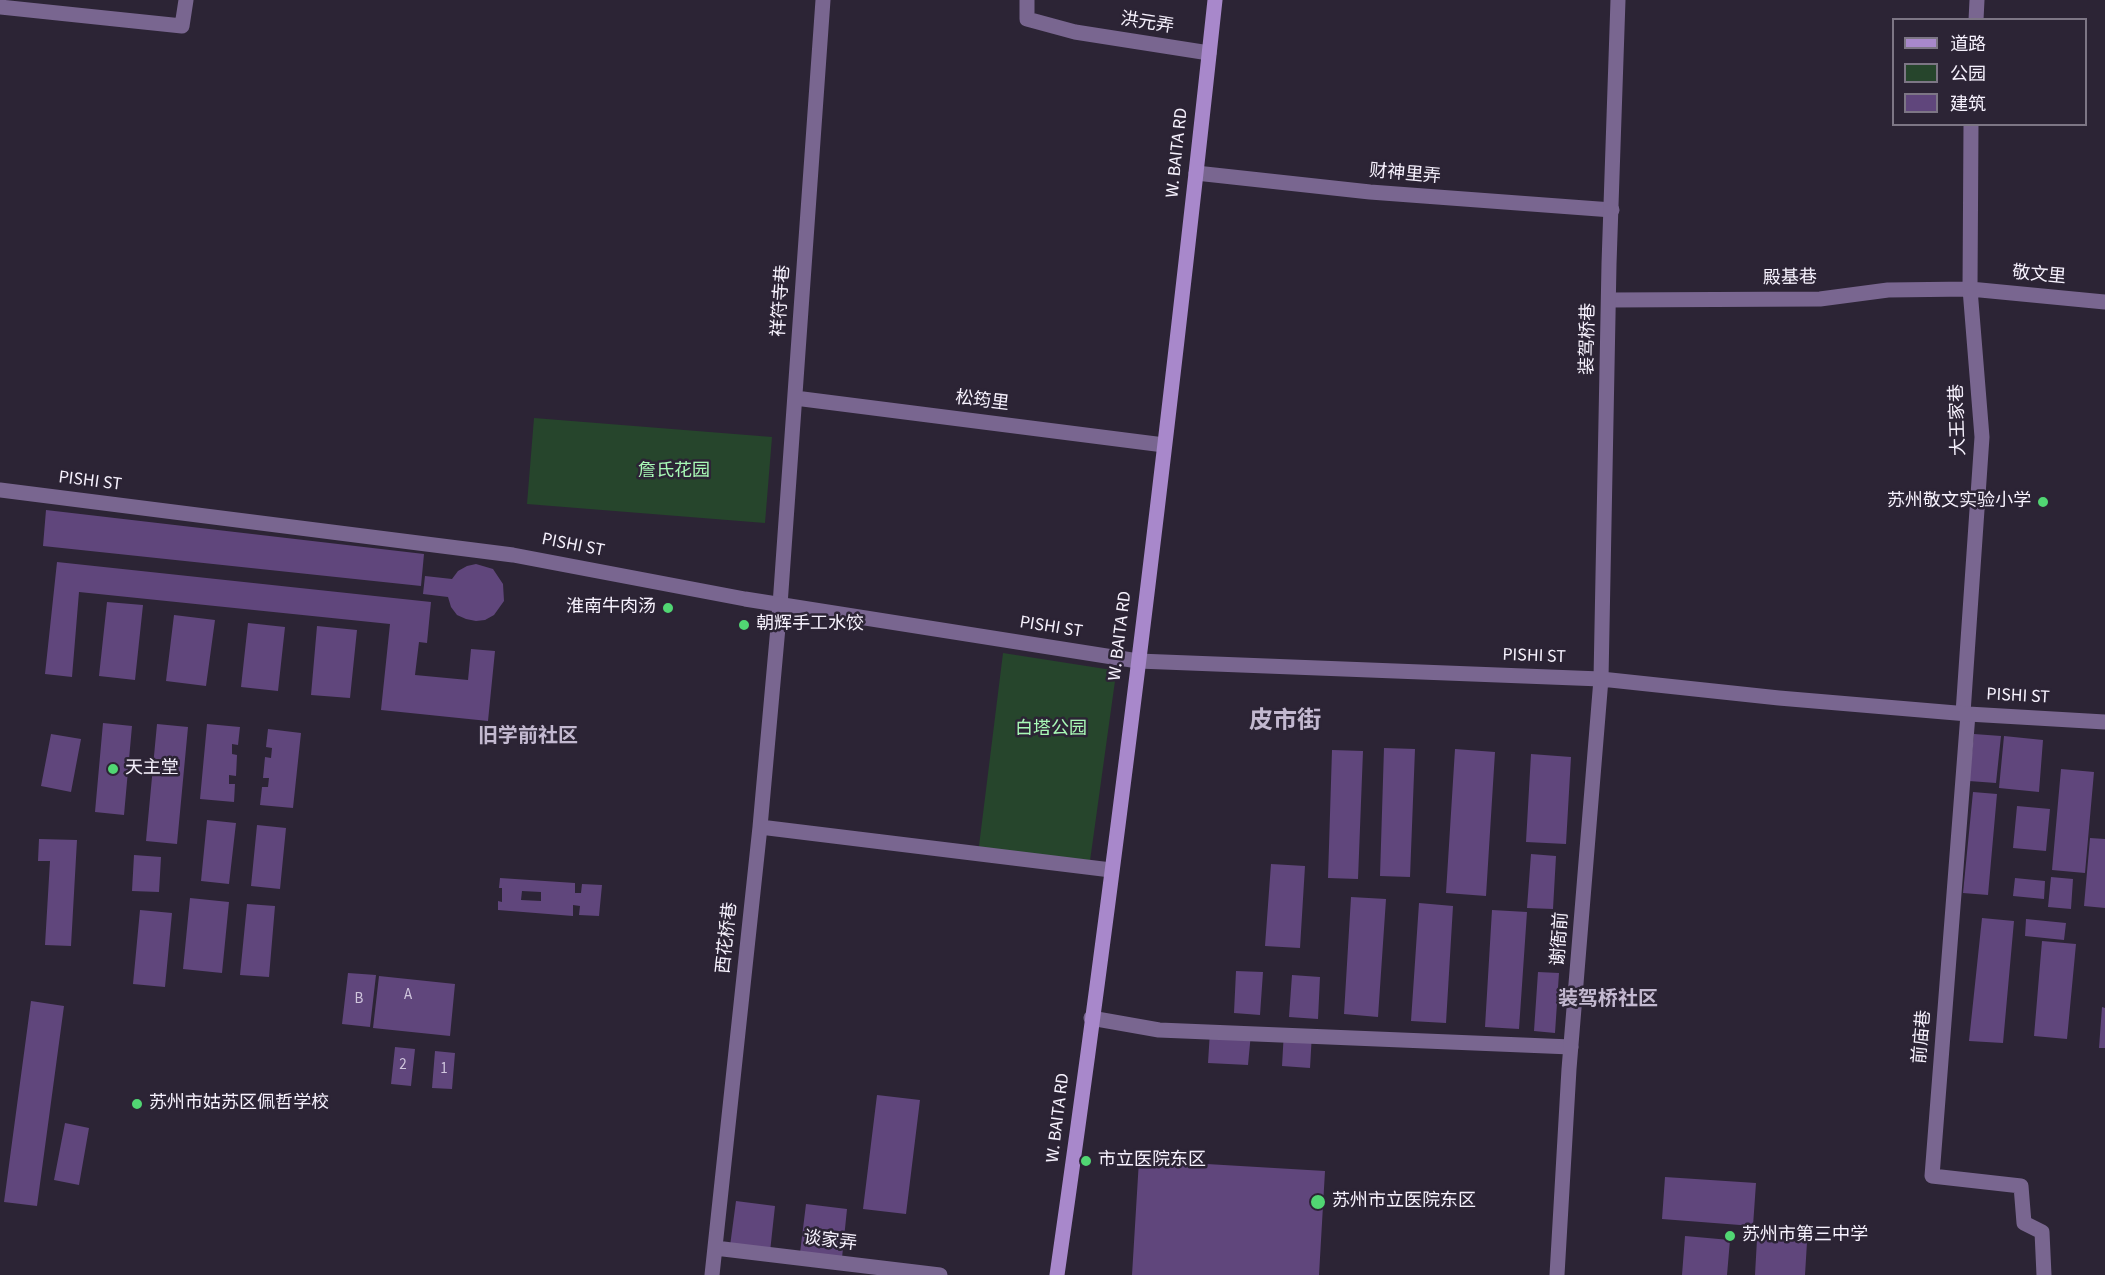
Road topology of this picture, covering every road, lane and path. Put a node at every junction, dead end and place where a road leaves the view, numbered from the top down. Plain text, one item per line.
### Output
1 (186, 0) edge
2 (823, 0) edge
3 (1027, 0) edge
4 (1215, 0) edge
5 (1618, 0) edge
6 (1977, 0) edge
7 (0, 7) edge
8 (1976, 18) edge
9 (1209, 53) junction
10 (1971, 126) edge
11 (1196, 172) junction
12 (1612, 210) junction
13 (1970, 289) junction
14 (1610, 300) junction
15 (2105, 302) edge
16 (795, 398) junction
17 (1164, 445) junction
18 (0, 490) edge
19 (780, 605) junction
20 (1138, 661) junction
21 (1600, 679) junction
22 (1966, 713) junction
23 (2105, 722) edge
24 (760, 827) junction
25 (1111, 870) junction
26 (1091, 1018) junction
27 (1571, 1047) junction
28 (715, 1248) junction
29 (712, 1275) edge
30 (940, 1275) edge
31 (1057, 1275) edge
32 (1557, 1275) edge
33 (2044, 1275) edge

1 - 7 street
2 - 16 street, 祥符寺巷
3 - 9 street, 洪元弄
4 - 9 main road, W. BAITA RD
5 - 12 street, 装驾桥巷
6 - 8 street
9 - 11 main road, W. BAITA RD
10 - 13 street, 大王家巷
11 - 12 street, 财神里弄
11 - 17 main road, W. BAITA RD
12 - 14 street, 装驾桥巷
13 - 14 street, 殿基巷
13 - 15 street, 敬文里
13 - 22 street, 大王家巷
14 - 21 street, 装驾桥巷
16 - 17 street, 松筠里
16 - 19 street, 祥符寺巷
17 - 20 main road, W. BAITA RD
18 - 19 street, PISHI ST
19 - 20 street, PISHI ST
19 - 24 street, 西花桥巷
20 - 21 street, PISHI ST
20 - 25 main road, W. BAITA RD
21 - 22 street, PISHI ST
21 - 27 street, 谢衙前
22 - 23 street, PISHI ST
22 - 33 street, 前庙巷
24 - 25 street
24 - 28 street, 西花桥巷
25 - 26 main road, W. BAITA RD
26 - 27 street
26 - 31 main road, W. BAITA RD
27 - 32 street, 谢衙前
28 - 29 street, 西花桥巷
28 - 30 street, 谈家弄

